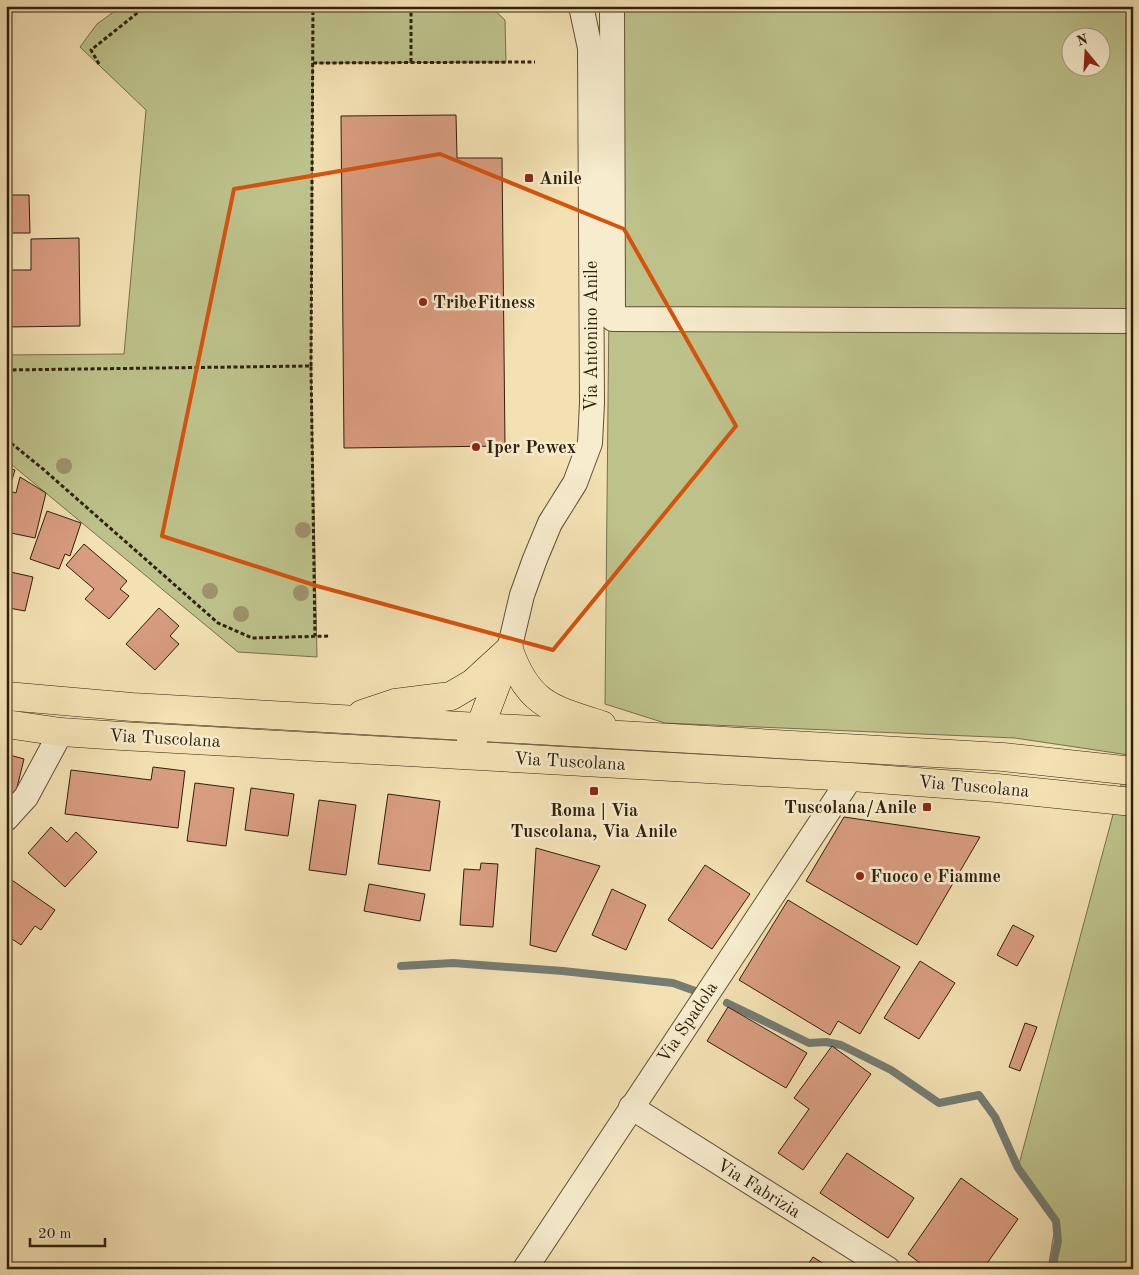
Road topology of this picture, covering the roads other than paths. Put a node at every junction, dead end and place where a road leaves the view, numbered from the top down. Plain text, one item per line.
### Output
1 (581, 6) edge
2 (612, 6) edge
3 (1133, 321) edge
4 (509, 650) junction
5 (6, 696) edge
6 (348, 719) junction
7 (6, 724) edge
8 (480, 727) junction
9 (61, 732) junction
10 (644, 737) junction
11 (462, 755) junction
12 (1133, 771) edge
13 (851, 777) junction
14 (1133, 802) edge
15 (6, 819) edge
16 (631, 1108) junction
17 (525, 1269) edge
18 (888, 1269) edge

1 - 4 street, Via Antonino Anile
2 - 3 street
4 - 6 main road
4 - 8 main road
4 - 10 main road
5 - 6 main road, Via Tuscolana
6 - 8 main road, Via Tuscolana
7 - 9 main road, Via Tuscolana
8 - 10 main road, Via Tuscolana
8 - 11 main road
9 - 11 main road, Via Tuscolana
9 - 15 street
10 - 12 main road, Via Tuscolana
11 - 13 main road, Via Tuscolana
13 - 14 main road, Via Tuscolana
13 - 16 street, Via Spadola
16 - 17 street, Via Spadola
16 - 18 street, Via Fabrizia

